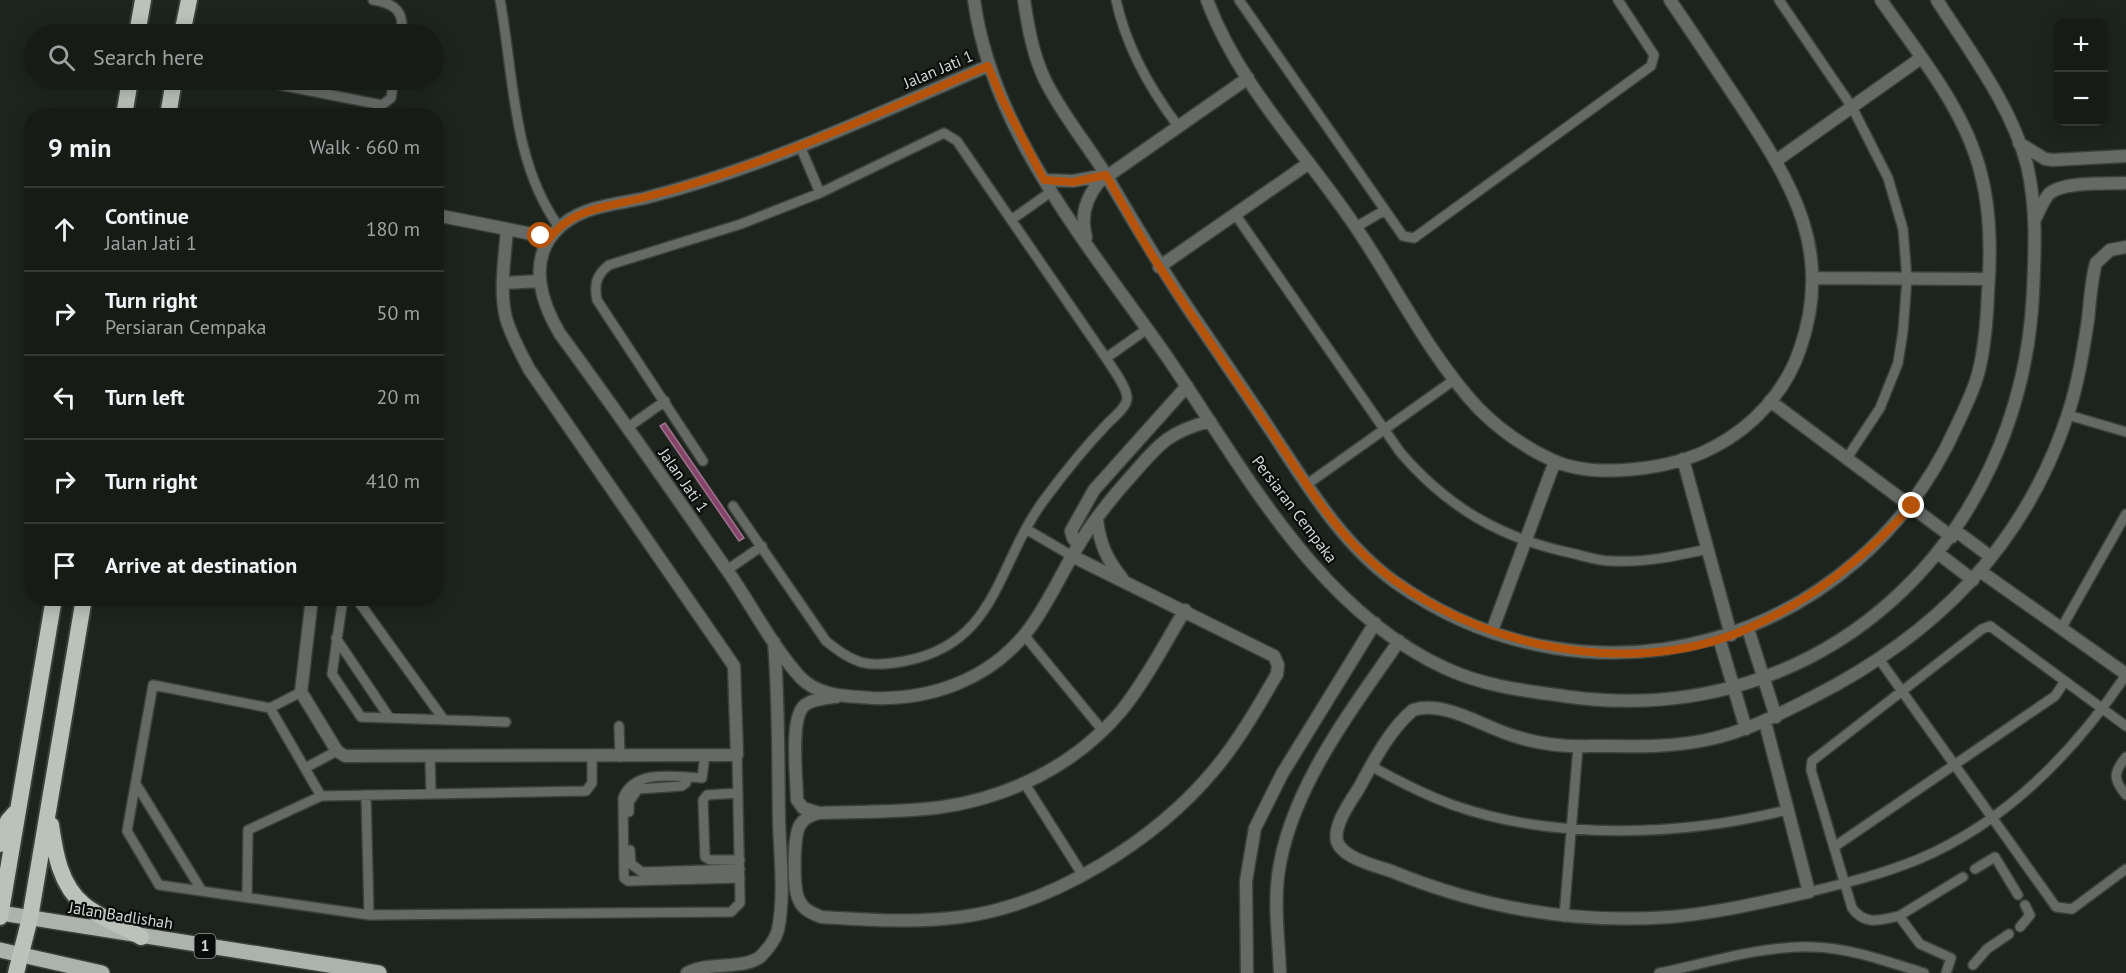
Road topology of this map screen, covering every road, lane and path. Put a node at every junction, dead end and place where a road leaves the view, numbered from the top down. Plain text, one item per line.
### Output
1 (142, 0) edge
2 (189, 0) edge
3 (373, 0) edge
4 (500, 0) edge
5 (974, 0) edge
6 (1024, 0) edge
7 (1116, 0) edge
8 (1207, 0) edge
9 (1239, 0) edge
10 (1618, 0) edge
11 (1670, 0) edge
12 (1779, 0) edge
13 (1881, 0) edge
14 (1937, 0) edge
15 (138, 24) edge
16 (185, 24) edge
17 (403, 24) edge
18 (1921, 58) junction
19 (988, 66) junction
20 (1248, 78) junction
21 (128, 90) edge
22 (172, 90) edge
23 (306, 90) edge
24 (392, 90) edge
25 (1852, 107) junction
26 (125, 108) edge
27 (169, 108) edge
28 (1178, 126) junction
29 (2019, 143) junction
30 (800, 146) junction
31 (2126, 156) edge
32 (1777, 160) junction
33 (1309, 163) junction
34 (1106, 175) junction
35 (1044, 180) junction
36 (2126, 183) edge
37 (1052, 191) junction
38 (820, 193) junction
39 (1385, 210) junction
40 (1235, 214) junction
41 (444, 217) edge
42 (2035, 219) junction
43 (1011, 220) junction
44 (559, 227) junction
45 (1356, 227) junction
46 (507, 229) junction
47 (548, 240) junction
48 (1088, 243) junction
49 (2126, 247) edge
50 (1159, 267) junction
51 (1813, 278) junction
52 (1907, 279) junction
53 (1989, 279) junction
54 (540, 281) junction
55 (504, 283) junction
56 (1147, 329) junction
57 (1106, 358) junction
58 (1454, 380) junction
59 (1187, 386) junction
60 (665, 401) junction
61 (1770, 401) junction
62 (2068, 415) junction
63 (1210, 421) junction
64 (627, 428) junction
65 (1383, 429) junction
66 (2126, 432) edge
67 (1847, 458) junction
68 (1683, 459) junction
69 (704, 461) dead end
70 (1555, 461) junction
71 (1306, 485) junction
72 (733, 506) dead end
73 (1912, 506) junction
74 (2126, 514) edge
75 (1097, 520) junction
76 (1026, 529) junction
77 (1954, 534) junction
78 (1524, 542) junction
79 (1079, 545) junction
80 (762, 546) junction
81 (1707, 549) junction
82 (1938, 554) junction
83 (1072, 556) junction
84 (1991, 557) junction
85 (727, 570) junction
86 (1976, 576) junction
87 (1125, 581) junction
88 (53, 606) edge
89 (83, 606) edge
90 (311, 606) edge
91 (341, 606) edge
92 (362, 606) edge
93 (1185, 610) junction
94 (1375, 623) junction
95 (2062, 627) junction
96 (1748, 629) junction
97 (1492, 631) junction
98 (1024, 635) junction
99 (1725, 637) junction
100 (336, 638) junction
101 (773, 638) junction
102 (1399, 641) junction
103 (1879, 659) junction
104 (2126, 675) edge
105 (1763, 676) junction
106 (2065, 681) junction
107 (1734, 686) junction
108 (301, 692) junction
109 (1903, 692) junction
110 (838, 696) junction
111 (270, 708) junction
112 (2103, 710) junction
113 (389, 717) junction
114 (1770, 719) junction
115 (444, 720) junction
116 (506, 722) dead end
117 (620, 726) dead end
118 (2126, 726) edge
119 (1746, 729) junction
120 (1102, 731) junction
121 (1578, 747) junction
122 (337, 751) junction
123 (705, 755) junction
124 (737, 755) junction
125 (591, 757) junction
126 (620, 757) junction
127 (2126, 757) edge
128 (430, 758) junction
129 (1955, 765) junction
130 (1371, 766) junction
131 (305, 768) junction
132 (687, 778) junction
133 (136, 784) junction
134 (1025, 784) junction
135 (738, 793) junction
136 (431, 794) junction
137 (366, 795) junction
138 (2126, 795) edge
139 (321, 796) junction
140 (49, 806) junction
141 (21, 807) junction
142 (1787, 810) junction
143 (819, 813) junction
144 (1993, 817) junction
145 (1570, 828) junction
146 (0, 844) edge
147 (1834, 847) junction
148 (2126, 868) edge
149 (740, 869) junction
150 (1975, 869) dead end
151 (1082, 874) junction
152 (1963, 877) dead end
153 (1845, 884) junction
154 (796, 889) junction
155 (202, 891) junction
156 (1809, 892) junction
157 (780, 893) junction
158 (2018, 895) dead end
159 (247, 897) junction
160 (2025, 905) dead end
161 (0, 915) edge
162 (369, 915) junction
163 (1899, 916) junction
164 (1564, 917) junction
165 (30, 918) junction
166 (2020, 927) dead end
167 (2009, 934) dead end
168 (141, 937) junction
169 (0, 950) edge
170 (21, 954) junction
171 (1973, 965) dead end
172 (16, 973) edge
173 (102, 973) edge
174 (379, 973) edge
175 (687, 973) edge
176 (1247, 973) edge
177 (1280, 973) edge
178 (1659, 973) edge
179 (1924, 973) edge
180 (1946, 973) edge

1 - 15 highway
2 - 16 highway
3 - 17 lane
4 - 44 lane
5 - 19 street, Persiaran Cempaka
6 - 34 street
7 - 28 lane
8 - 20 street
9 - 39 lane
10 - 39 lane
11 - 32 street
12 - 25 lane
13 - 18 street
14 - 29 street, Persiaran Cempaka
18 - 25 street
18 - 53 street
19 - 30 street, Jalan Jati 1
19 - 35 street, Persiaran Cempaka
20 - 28 street
20 - 33 street
21 - 26 highway
22 - 27 highway
23 - 24 lane
25 - 32 street
25 - 52 lane
28 - 34 street
29 - 31 street
29 - 42 street, Persiaran Cempaka
30 - 38 lane
30 - 44 street, Jalan Jati 1
32 - 51 street
33 - 40 street
33 - 45 street
34 - 35 street
34 - 48 street
34 - 50 street
35 - 37 street, Persiaran Cempaka
36 - 42 street
37 - 43 lane
37 - 48 street, Persiaran Cempaka
38 - 43 lane
38 - 60 lane
39 - 45 lane
40 - 50 street
40 - 65 lane
41 - 46 street
42 - 77 street, Persiaran Cempaka
43 - 57 lane
44 - 47 street, Jalan Jati 1
45 - 58 street
46 - 47 street
46 - 55 street
47 - 54 street, Jalan Jati 1
48 - 56 street, Persiaran Cempaka
49 - 62 street
50 - 71 street
51 - 52 street
51 - 61 street
52 - 53 street
52 - 67 lane
53 - 73 street
54 - 55 street
54 - 64 street, Jalan Jati 1
55 - 124 street
56 - 57 lane
56 - 59 street, Persiaran Cempaka
57 - 76 lane
58 - 65 lane
58 - 70 street
59 - 63 street, Persiaran Cempaka
59 - 79 street
60 - 64 lane
60 - 69 lane
61 - 67 street
61 - 68 street
62 - 66 lane
62 - 84 street
63 - 75 street, Jalan Jati 1
63 - 94 street, Persiaran Cempaka
64 - 85 street, Jalan Jati 1
65 - 71 lane
65 - 78 lane
67 - 73 street
68 - 70 street
68 - 81 street
70 - 78 street
71 - 97 street
72 - 80 lane
73 - 77 street
73 - 96 street
74 - 95 lane
75 - 79 street, Jalan Jati 1
75 - 87 street
76 - 80 lane
76 - 83 lane
77 - 82 street, Persiaran Cempaka
77 - 84 street
78 - 81 lane
78 - 97 street
79 - 83 street, Jalan Jati 1
80 - 85 lane
81 - 99 street
82 - 86 street
82 - 105 street, Persiaran Cempaka
83 - 87 street
83 - 98 street, Jalan Jati 1
84 - 86 street
85 - 101 street, Jalan Jati 1
86 - 95 street
86 - 103 street
87 - 93 street
88 - 141 highway
89 - 140 highway
90 - 108 street
91 - 100 lane
92 - 115 lane
93 - 120 street
93 - 151 street
94 - 102 street, Persiaran Cempaka
94 - 176 street
95 - 104 street
96 - 99 street
96 - 105 street
97 - 99 street
98 - 110 street, Jalan Jati 1
98 - 120 lane
99 - 107 street
100 - 113 lane
100 - 113 lane
101 - 110 street, Jalan Jati 1
101 - 157 street
102 - 107 street, Persiaran Cempaka
102 - 177 street
103 - 109 lane
103 - 114 street
104 - 112 lane
105 - 107 street, Persiaran Cempaka
105 - 114 street
106 - 109 lane
106 - 112 lane
106 - 129 lane
107 - 119 street
108 - 111 lane
108 - 122 street
109 - 129 lane
109 - 147 lane
110 - 143 street
111 - 131 lane
111 - 133 lane
112 - 118 lane
112 - 144 lane
113 - 115 lane
114 - 119 street
114 - 142 street
115 - 116 lane
117 - 126 lane
119 - 121 street
120 - 134 street
121 - 130 street
121 - 145 lane
122 - 128 street
122 - 131 lane
123 - 124 street
123 - 126 street
123 - 132 lane
124 - 135 lane
125 - 126 street
125 - 128 street
125 - 136 lane
127 - 138 lane
128 - 136 lane
129 - 144 lane
129 - 147 lane
130 - 145 lane
130 - 164 street
131 - 139 lane
132 - 149 lane
132 - 149 lane
133 - 155 lane
133 - 155 lane
134 - 143 street
134 - 151 lane
135 - 149 lane
135 - 149 lane
136 - 137 lane
137 - 139 lane
137 - 162 lane
139 - 159 lane
140 - 165 highway
140 - 168 highway
141 - 146 highway
141 - 161 highway
142 - 145 lane
142 - 156 street
143 - 154 street
144 - 148 lane
144 - 153 lane
145 - 164 lane
147 - 153 lane
149 - 162 lane
150 - 158 lane
151 - 154 street
152 - 163 lane
153 - 156 lane
153 - 163 lane
154 - 157 street
155 - 159 lane
156 - 164 street
157 - 175 street
159 - 162 lane
160 - 166 lane
161 - 165 main road, Jalan Badlishah / 1
163 - 180 lane
165 - 168 main road, Jalan Badlishah / 1
165 - 170 highway
167 - 171 lane
168 - 174 main road, Jalan Badlishah / 1
169 - 170 main road
170 - 172 highway
170 - 173 main road
178 - 179 lane

